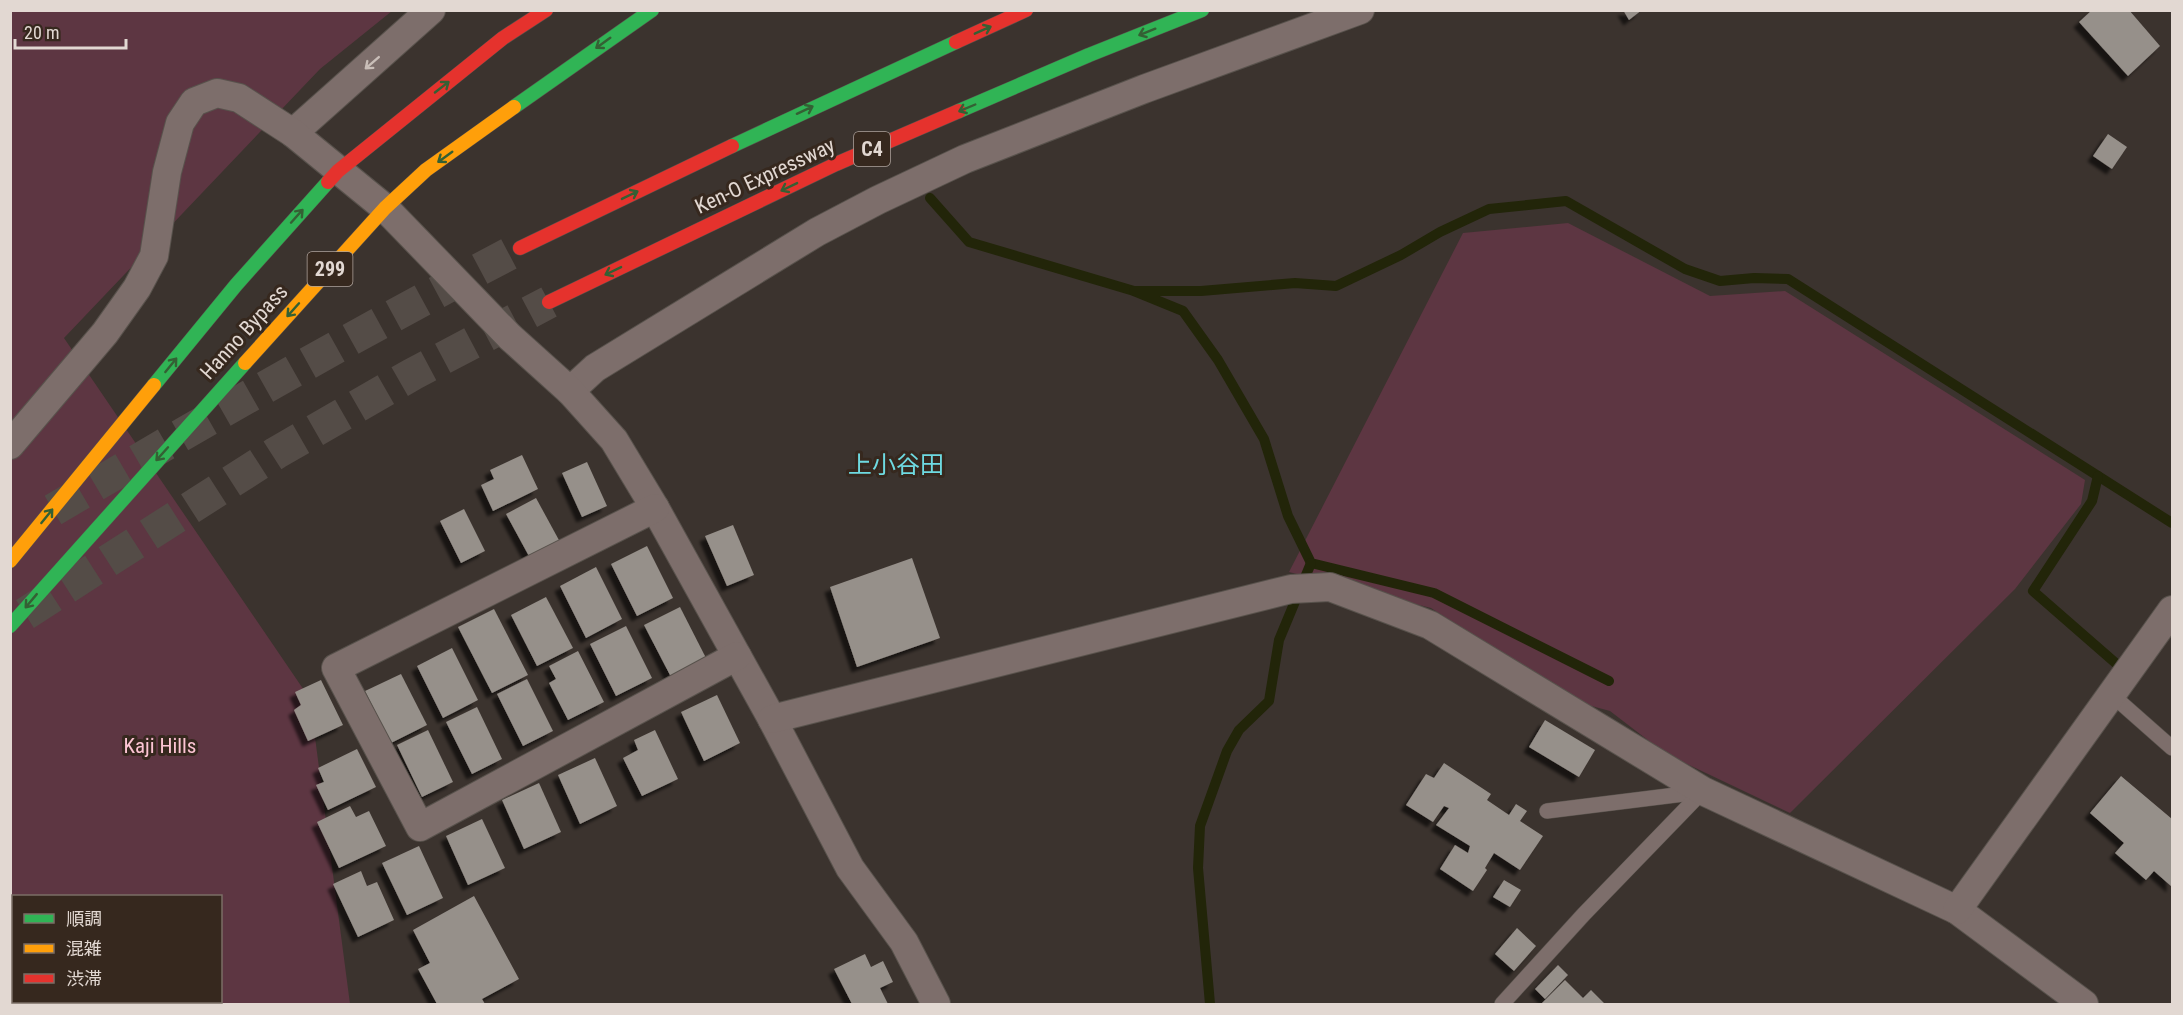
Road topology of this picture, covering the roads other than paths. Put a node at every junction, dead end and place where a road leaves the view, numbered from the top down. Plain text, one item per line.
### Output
1 (431, 10) edge
2 (546, 10) edge
3 (652, 10) edge
4 (1026, 10) edge
5 (1202, 10) edge
6 (1360, 10) edge
7 (293, 133) junction
8 (338, 171) junction
9 (385, 208) junction
10 (520, 248) tunnel mouth
11 (549, 302) tunnel mouth
12 (570, 391) junction
13 (10, 445) edge
14 (655, 508) junction
15 (10, 561) edge
16 (2172, 610) edge
17 (10, 626) edge
18 (737, 656) junction
19 (2112, 695) junction
20 (772, 719) junction
21 (2172, 748) edge
22 (1703, 791) junction
23 (1547, 812) dead end
24 (1957, 910) junction
25 (936, 1005) edge
26 (1502, 1005) edge
27 (2084, 1005) edge

1 -> 7 street
8 -> 2 highway, Hanno Bypass / 299
3 -> 9 highway, Hanno Bypass / 299
10 -> 4 highway, Ken-O Expressway
5 -> 11 highway, Ken-O Expressway / C4
6 - 12 street
7 - 8 street
7 - 13 street
8 - 9 street
15 -> 8 highway, Hanno Bypass / 299
9 - 12 street
9 -> 17 highway, Hanno Bypass / 299
12 - 14 street
14 - 18 street
14 - 18 street
16 - 19 street
18 - 20 street
19 - 21 lane
19 - 24 street
20 - 22 street
20 - 25 street
22 - 23 lane
22 - 24 street
22 - 26 lane
24 - 27 street

